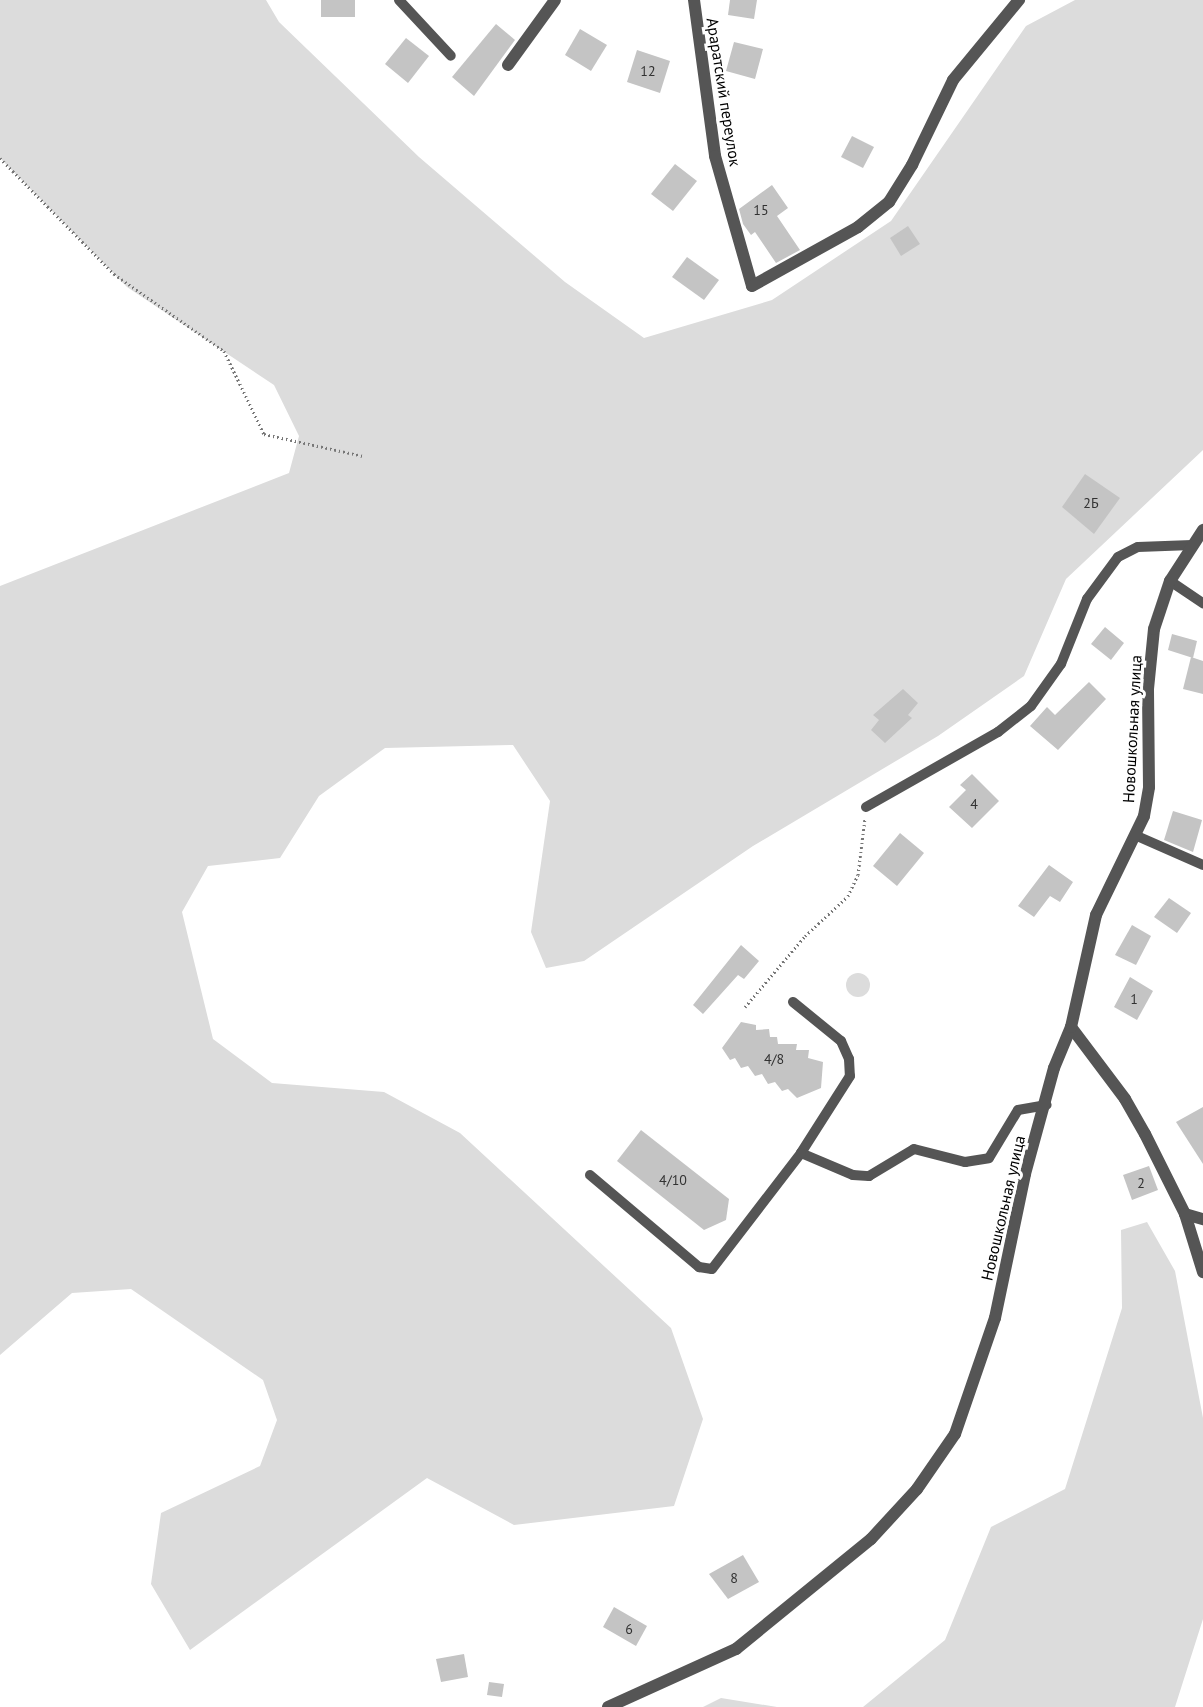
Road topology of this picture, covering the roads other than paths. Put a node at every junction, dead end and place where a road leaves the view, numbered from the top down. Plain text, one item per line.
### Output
1 (399, 0) edge
2 (555, 0) edge
3 (694, 0) edge
4 (1018, 0) edge
5 (451, 56) dead end
6 (508, 65) dead end
7 (1203, 530) edge
8 (1192, 545) junction
9 (1170, 581) junction
10 (1203, 603) edge
11 (866, 807) road end
12 (1137, 836) junction
13 (1203, 865) edge
14 (793, 1002) dead end
15 (1071, 1027) junction
16 (1047, 1105) junction
17 (801, 1153) junction
18 (590, 1175) dead end
19 (1185, 1214) junction
20 (1203, 1219) edge
21 (1203, 1272) edge
22 (608, 1707) edge

1 - 5 lane
2 - 6 street
3 - 4 street, Араратский переулок
7 - 8 street, Новошкольная улица
8 - 9 street, Новошкольная улица
8 - 11 lane
9 - 10 lane
9 - 12 street, Новошкольная улица
12 - 13 lane
12 - 15 street, Новошкольная улица
14 - 17 lane
15 - 16 street, Новошкольная улица
15 - 19 street
16 - 17 lane
16 - 22 street, Новошкольная улица
17 - 18 lane
19 - 20 street
19 - 21 street

